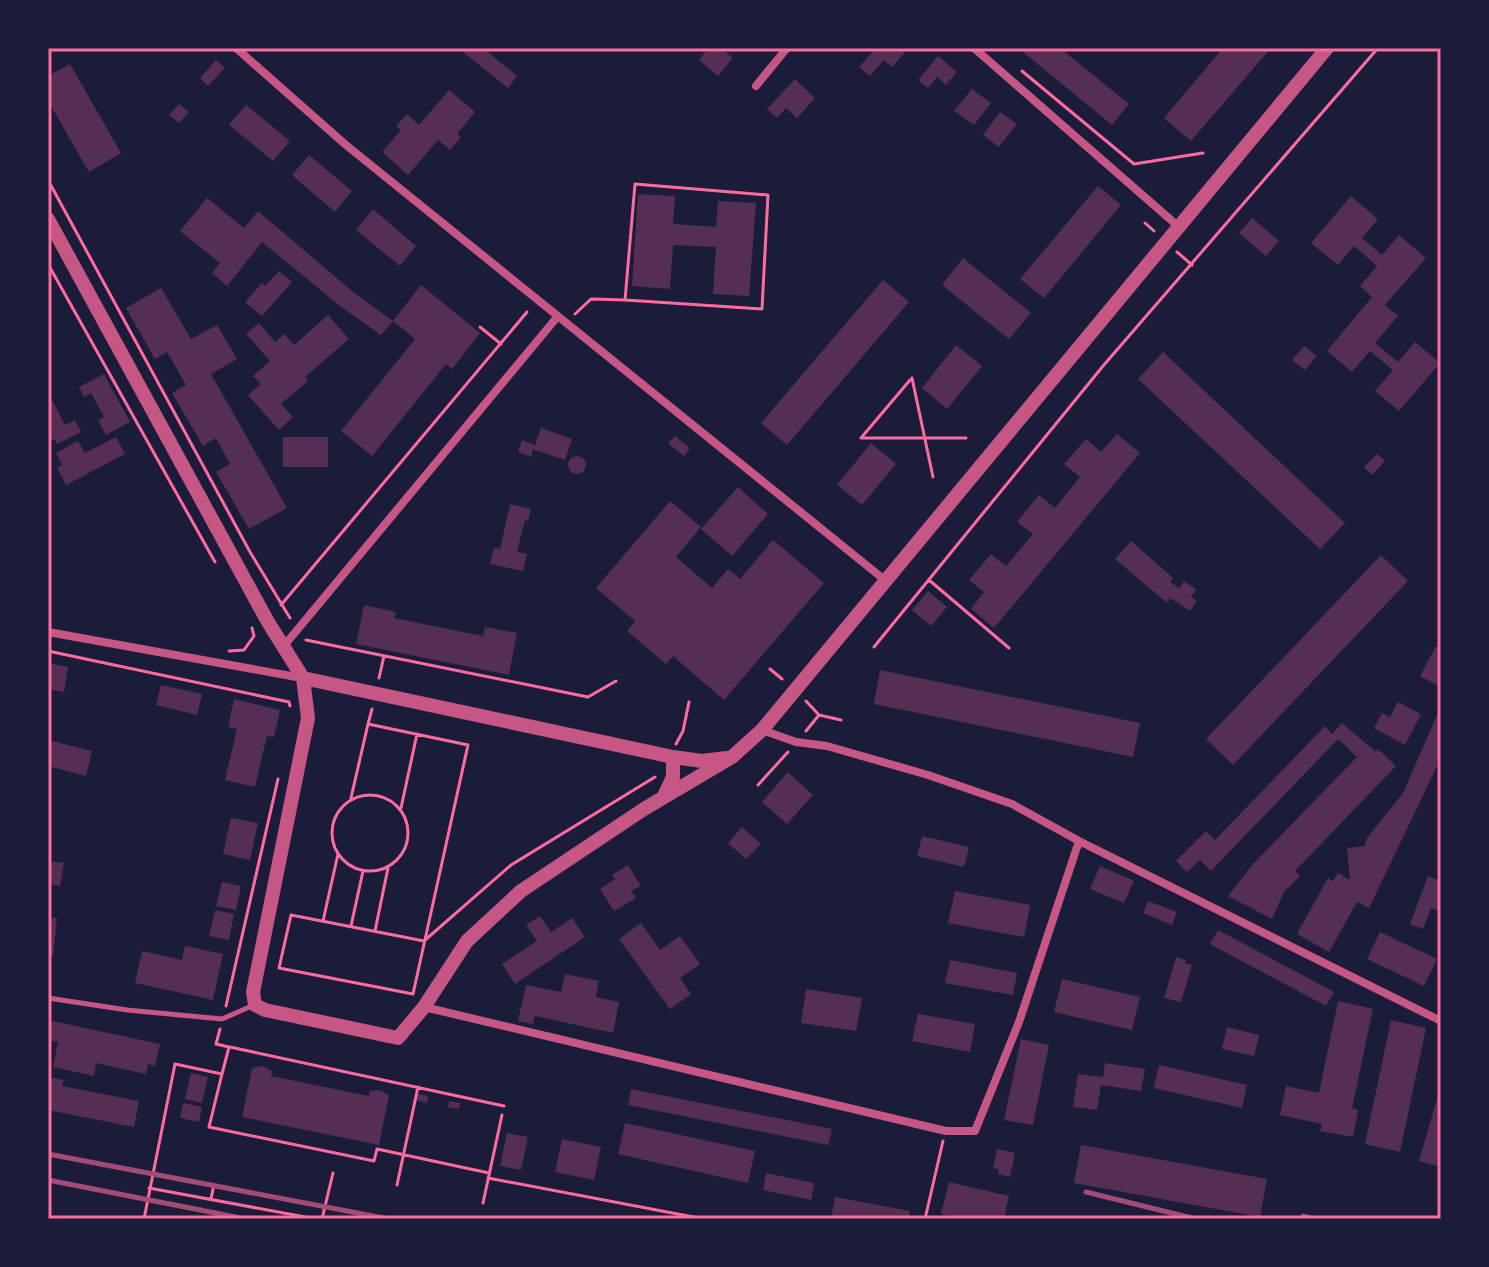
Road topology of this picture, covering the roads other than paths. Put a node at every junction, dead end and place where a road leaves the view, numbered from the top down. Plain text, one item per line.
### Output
1 (236, 48) edge
2 (787, 48) edge
3 (974, 48) edge
4 (1327, 48) edge
5 (756, 86) dead end
6 (48, 219) edge
7 (1179, 227) junction
8 (558, 316) junction
9 (886, 581) junction
10 (48, 632) edge
11 (283, 648) junction
12 (303, 678) junction
13 (762, 730) junction
14 (671, 757) junction
15 (732, 757) junction
16 (663, 798) junction
17 (1079, 841) junction
18 (48, 998) edge
19 (255, 1005) junction
20 (424, 1007) junction
21 (1441, 1021) edge

1 - 8 street
2 - 5 street
3 - 7 street
4 - 7 street
6 - 11 street
7 - 9 street
8 - 9 street
8 - 11 street
9 - 13 street
10 - 12 street
11 - 12 street
12 - 14 street
12 - 19 street
13 - 15 street
13 - 17 street
14 - 15 street
14 - 16 street
15 - 16 street
16 - 20 street
17 - 20 street
17 - 21 street
18 - 19 lane
19 - 20 street

